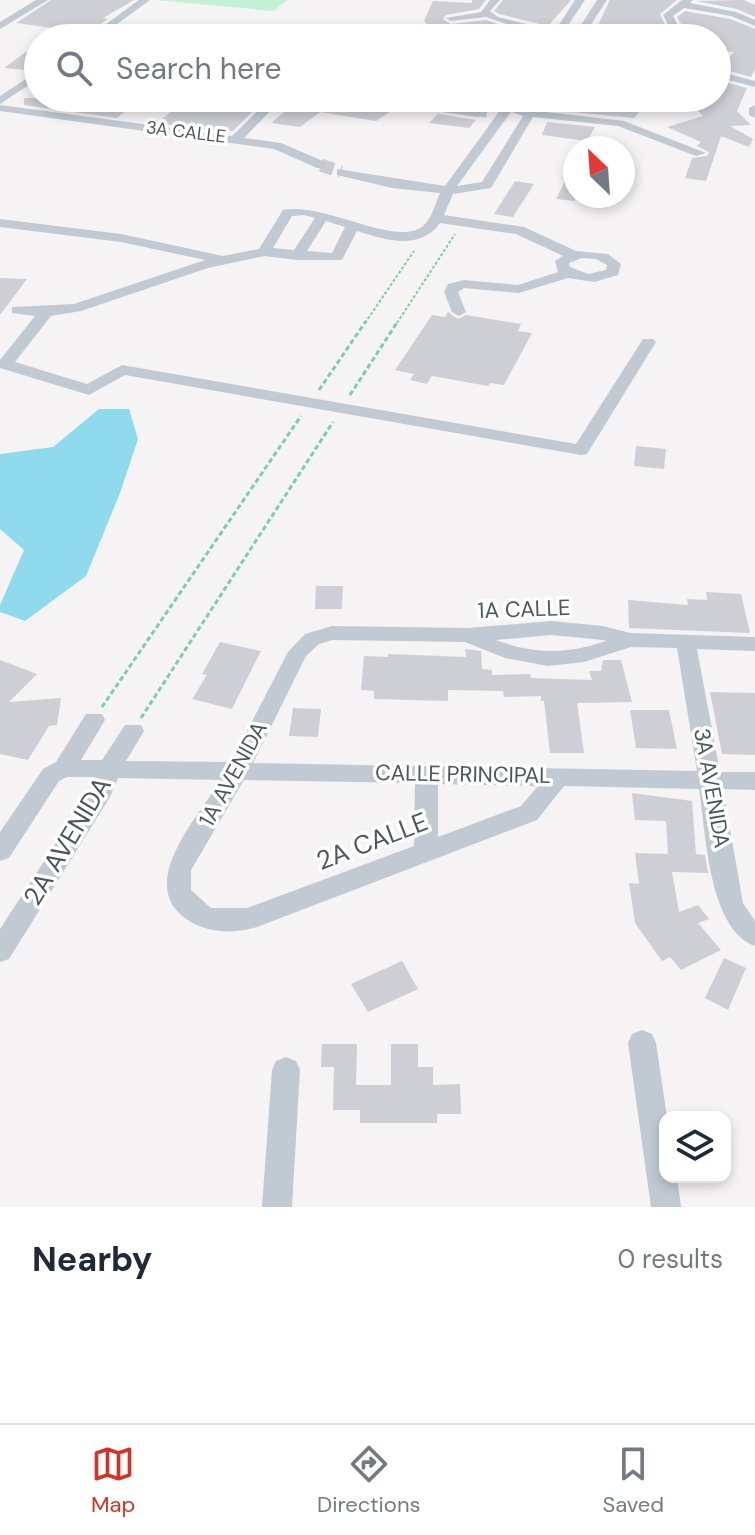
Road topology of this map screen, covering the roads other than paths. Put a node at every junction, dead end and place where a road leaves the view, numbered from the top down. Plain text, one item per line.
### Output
1 (43, 0) edge
2 (145, 0) edge
3 (495, 0) edge
4 (580, 0) edge
5 (602, 0) edge
6 (686, 2) edge
7 (487, 14) junction
8 (451, 18) dead end
9 (755, 23) edge
10 (112, 24) edge
11 (513, 24) edge
12 (564, 24) edge
13 (586, 24) edge
14 (673, 24) edge
15 (0, 26) edge
16 (731, 78) edge
17 (24, 84) edge
18 (755, 84) edge
19 (0, 101) edge
20 (0, 108) edge
21 (755, 108) edge
22 (24, 111) edge
23 (30, 112) edge
24 (263, 112) edge
25 (471, 112) tunnel mouth
26 (529, 113) junction
27 (504, 114) junction
28 (755, 115) edge
29 (236, 139) junction
30 (700, 153) dead end
31 (321, 165) tunnel mouth
32 (341, 172) tunnel mouth
33 (464, 197) junction
34 (323, 216) junction
35 (436, 218) junction
36 (0, 223) edge
37 (353, 225) junction
38 (498, 225) junction
39 (264, 252) junction
40 (573, 255) junction
41 (297, 256) junction
42 (226, 259) junction
43 (568, 273) junction
44 (17, 310) dead end
45 (46, 312) junction
46 (459, 312) dead end
47 (648, 342) dead end
48 (468, 635) junction
49 (312, 639) joint
50 (630, 640) junction
51 (686, 643) junction
52 (755, 644) edge
53 (94, 720) road end
54 (133, 731) road end
55 (64, 768) junction
56 (239, 769) junction
57 (427, 774) junction
58 (558, 777) junction
59 (106, 779) junction
60 (711, 780) junction
61 (755, 781) edge
62 (0, 851) edge
63 (426, 853) junction
64 (192, 911) joint
65 (751, 932) edge
66 (0, 951) edge
67 (642, 1043) dead end
68 (286, 1070) dead end
69 (277, 1207) edge
70 (666, 1207) edge

1 - 15 street
2 - 10 street
3 - 7 street
4 - 12 street
5 - 13 street
6 - 9 street
6 - 14 street
7 - 8 street
7 - 11 street
16 - 18 street
17 - 19 street
20 - 22 street, 3A CALLE
21 - 28 street
23 - 29 street, 3A CALLE
24 - 29 street
25 - 27 street
26 - 27 street
26 - 30 street
26 - 33 street
27 - 33 street
29 - 31 street, 3A CALLE
32 - 33 street
33 - 35 street
33 - 38 street
34 - 37 street
34 - 39 street
34 - 41 street
35 - 37 street
35 - 38 street
36 - 42 street
37 - 41 street
38 - 40 street
39 - 41 street
39 - 42 street
40 - 43 street
40 - 43 street
42 - 45 street
43 - 46 street
44 - 45 street
45 - 47 street
48 - 49 street, 1A CALLE
48 - 50 street, 1A CALLE
48 - 50 street, 1A CALLE
49 - 56 street, 1A AVENIDA
50 - 51 street, 1A CALLE
51 - 52 street, 1A CALLE
51 - 60 street, 3A AVENIDA
53 - 55 street, 2A AVENIDA
54 - 59 street, 2A AVENIDA
55 - 59 street
55 - 62 street, 2A AVENIDA
56 - 57 street, CALLE PRINCIPAL
56 - 59 street, CALLE PRINCIPAL
56 - 64 street, 1A AVENIDA
57 - 58 street, CALLE PRINCIPAL
57 - 63 street
58 - 60 street, CALLE PRINCIPAL
58 - 63 street, 2A CALLE
59 - 66 street, 2A AVENIDA
60 - 61 street, CALLE PRINCIPAL
60 - 65 street, 3A AVENIDA
63 - 64 street, 2A CALLE
67 - 70 street
68 - 69 street

